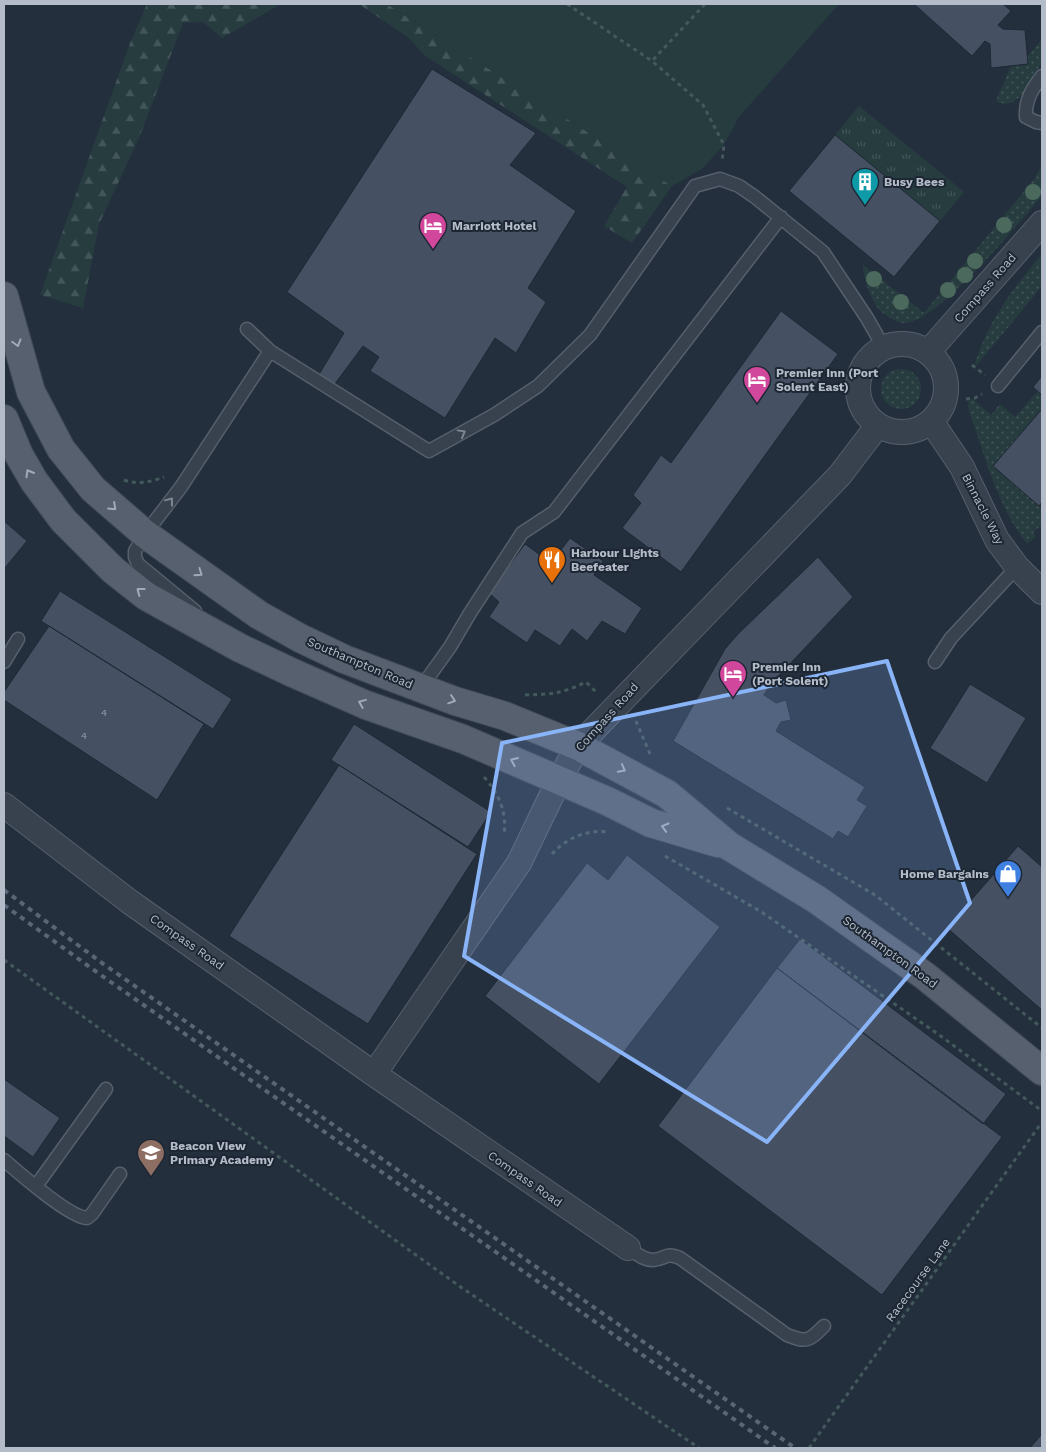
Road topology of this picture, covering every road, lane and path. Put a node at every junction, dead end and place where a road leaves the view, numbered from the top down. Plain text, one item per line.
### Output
1 (567, 4) edge
2 (705, 4) edge
3 (652, 61) junction
4 (1042, 76) edge
5 (1042, 123) edge
6 (720, 180) junction
7 (781, 217) junction
8 (1042, 223) edge
9 (4, 296) edge
10 (247, 329) dead end
11 (1042, 332) edge
12 (884, 348) junction
13 (270, 351) junction
14 (928, 352) junction
15 (998, 386) dead end
16 (4, 419) edge
17 (931, 421) junction
18 (878, 425) junction
19 (145, 534) junction
20 (1017, 567) junction
21 (1042, 592) edge
22 (18, 640) dead end
23 (240, 648) junction
24 (4, 662) edge
25 (935, 662) dead end
26 (420, 689) junction
27 (523, 696) dead end
28 (614, 708) junction
29 (578, 746) junction
30 (651, 757) dead end
31 (559, 780) junction
32 (721, 804) dead end
33 (4, 805) edge
34 (729, 846) junction
35 (664, 856) dead end
36 (4, 960) edge
37 (1042, 1028) edge
38 (1042, 1071) edge
39 (374, 1074) junction
40 (106, 1089) dead end
41 (1042, 1111) edge
42 (1042, 1122) edge
43 (4, 1160) edge
44 (120, 1174) dead end
45 (36, 1186) junction
46 (628, 1248) joint
47 (824, 1326) dead end
48 (699, 1448) edge
49 (809, 1448) edge

1 - 3 path
2 - 3 path
3 - 6 path
4 - 5 lane
6 - 7 lane
13 -> 6 lane
7 - 12 lane
7 - 26 lane
8 - 14 street, Compass Road
9 -> 19 main road, Southampton Road
10 - 13 lane
11 - 15 lane
12 - 14 street
12 - 18 street
19 -> 13 lane
14 - 17 street
23 -> 16 main road, Southampton Road
17 - 18 street
17 - 20 street, Binnacle Way
18 - 28 street, Compass Road
19 - 23 lane
19 -> 26 main road, Southampton Road
20 - 21 street, Binnacle Way
20 - 25 lane
22 - 24 lane
31 -> 23 main road, Southampton Road
26 -> 29 main road, Southampton Road
27 - 28 path
28 - 29 street, Compass Road
28 - 30 path
29 - 31 street, Compass Road
29 -> 34 main road, Southampton Road
34 -> 31 main road, Southampton Road
31 - 39 street, Compass Road
32 - 37 path
33 - 39 street, Compass Road
34 - 38 main road, Southampton Road
35 - 41 path
36 - 48 path
39 - 46 street, Compass Road
40 - 45 lane
42 - 49 path, Racecourse Lane
43 - 45 lane
44 - 45 lane
46 - 47 lane

